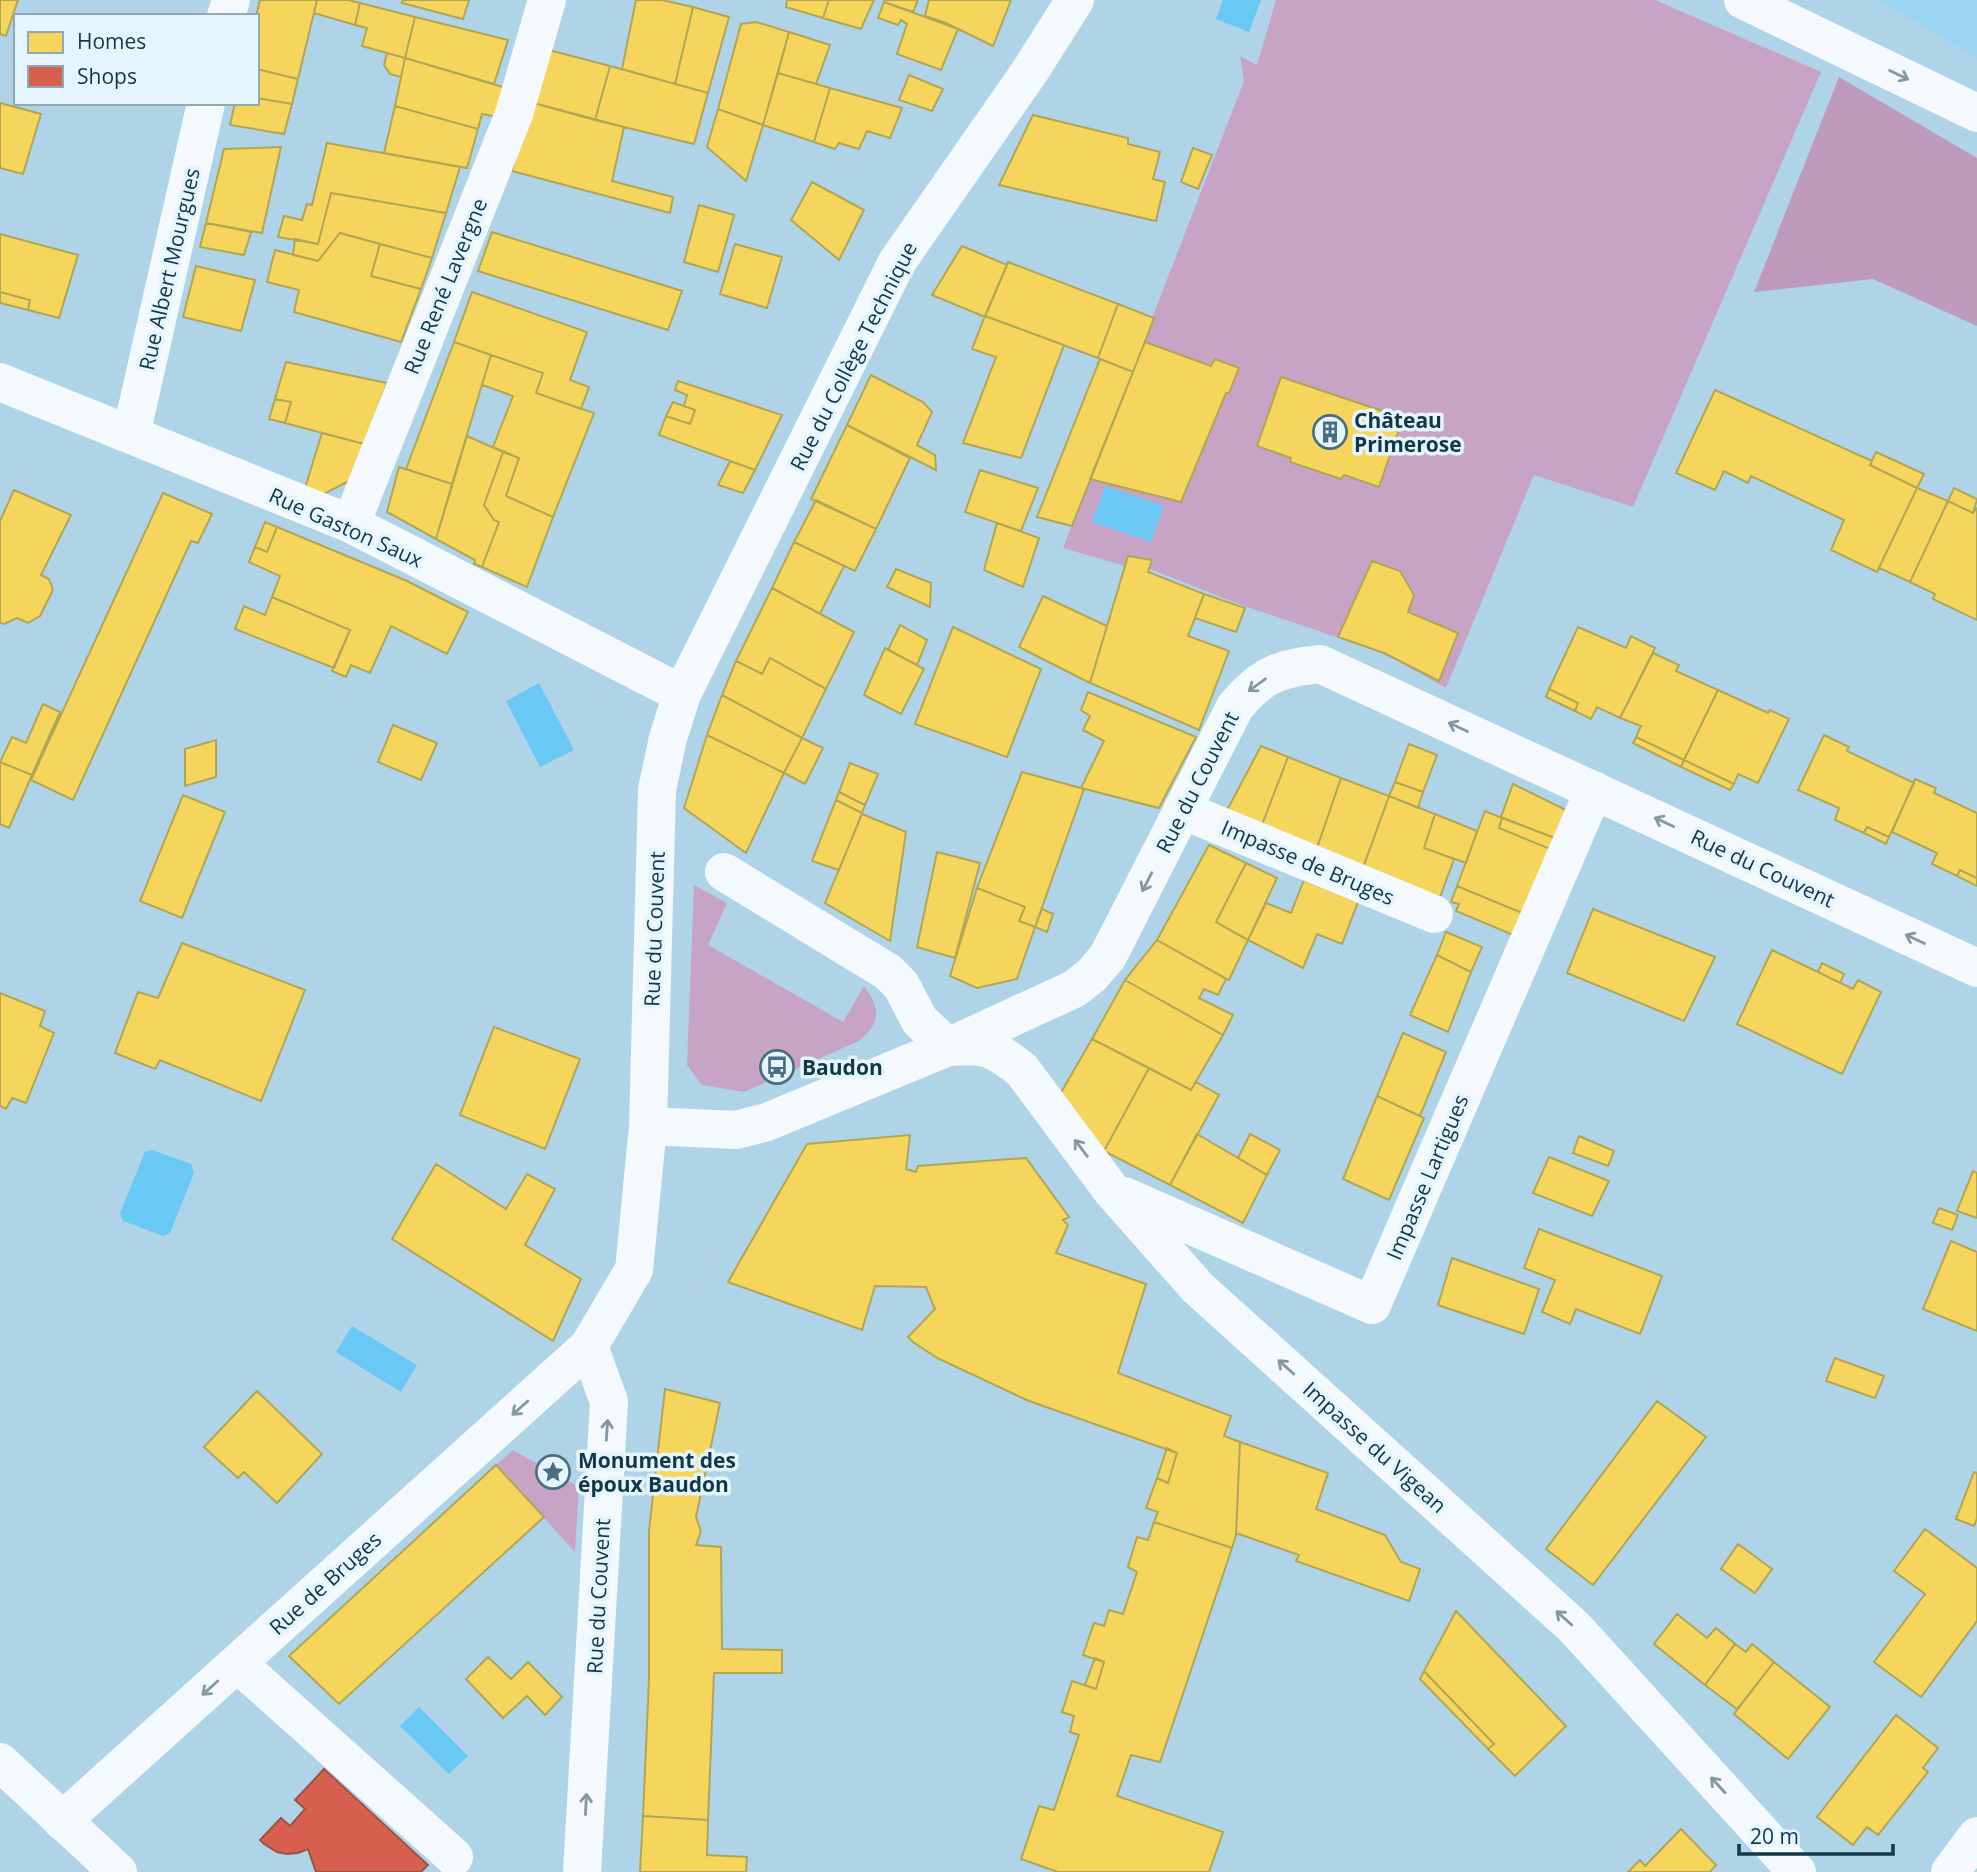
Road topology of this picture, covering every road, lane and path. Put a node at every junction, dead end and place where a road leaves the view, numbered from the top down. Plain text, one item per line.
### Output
1 (547, 0) edge
2 (1075, 0) edge
3 (1743, 0) edge
4 (206, 105) edge
5 (1977, 113) edge
6 (0, 382) edge
7 (131, 435) junction
8 (351, 524) junction
9 (682, 694) junction
10 (1594, 790) junction
11 (1182, 810) junction
12 (724, 872) dead end
13 (1434, 915) dead end
14 (1977, 968) edge
15 (948, 1047) junction
16 (648, 1126) junction
17 (713, 1129) junction
18 (1112, 1191) junction
19 (683, 1305) dead end
20 (589, 1346) junction
21 (237, 1663) junction
22 (0, 1762) edge
23 (62, 1821) junction
24 (1977, 1836) edge
25 (454, 1857) dead end
26 (106, 1868) edge
27 (582, 1872) edge
28 (1797, 1872) edge
29 (1950, 1872) edge

1 - 8 street, Rue René Lavergne
2 - 9 street, Rue du Collège Technique
3 -> 5 street
4 - 7 street, Rue Albert Mourgues
6 - 7 street, Rue Gaston Saux
7 - 8 street, Rue Gaston Saux
8 - 9 street, Rue Gaston Saux
9 - 16 street, Rue du Couvent
10 -> 11 street, Rue du Couvent
14 -> 10 street, Rue du Couvent
10 - 18 street, Impasse Lartigues
11 - 13 street, Impasse de Bruges
11 -> 15 street, Rue du Couvent
12 - 15 street
15 - 17 street, Rue du Couvent
18 -> 15 street, Impasse du Vigean
16 - 17 street, Rue du Couvent
16 - 20 street, Rue du Couvent
17 - 19 path
28 -> 18 street, Impasse du Vigean
20 -> 21 street, Rue de Bruges
27 -> 20 street, Rue du Couvent
21 -> 23 street, Rue de Bruges
21 - 25 street
22 - 23 street
23 - 26 street
24 - 29 street

